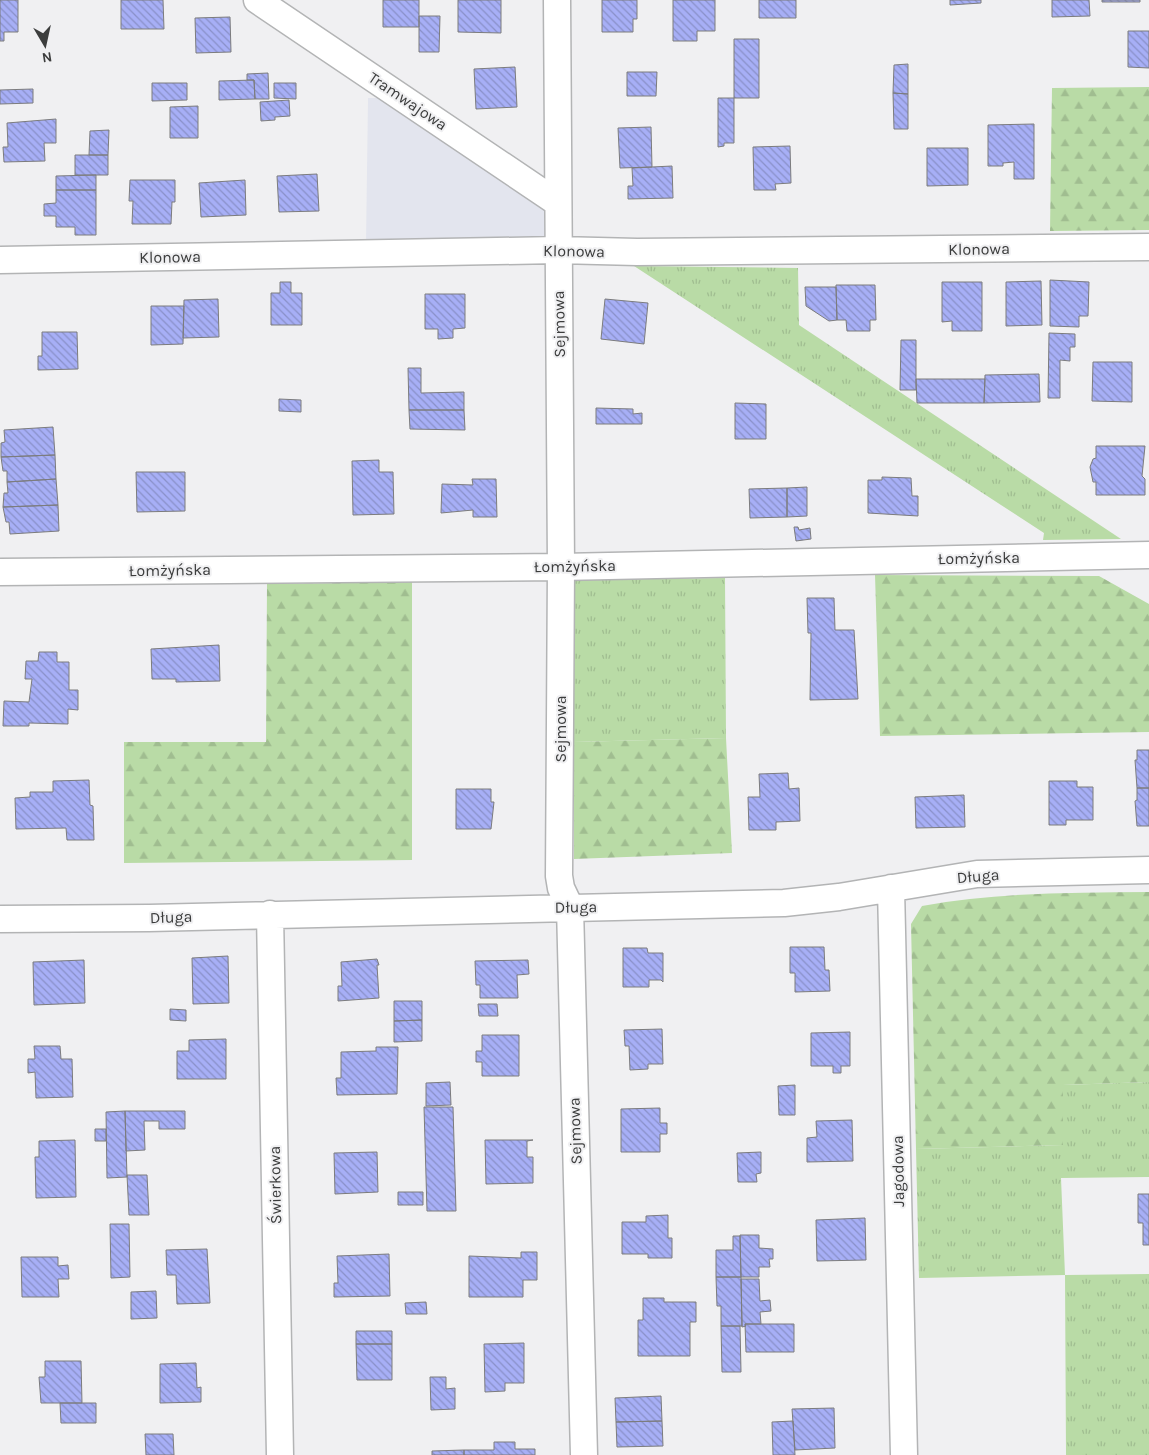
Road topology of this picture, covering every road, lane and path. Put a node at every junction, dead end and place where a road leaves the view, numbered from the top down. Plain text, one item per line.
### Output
1 (257, 0) edge
2 (556, 0) edge
3 (558, 203) junction
4 (1149, 247) edge
5 (558, 250) junction
6 (0, 260) edge
7 (1149, 555) edge
8 (561, 567) junction
9 (0, 572) edge
10 (1149, 870) edge
11 (892, 888) junction
12 (570, 907) junction
13 (270, 914) junction
14 (0, 919) edge
15 (280, 1455) edge
16 (584, 1455) edge
17 (904, 1455) edge

1 - 3 street, Tramwajowa
2 - 3 street, Sejmowa
3 - 5 street, Sejmowa
4 - 5 street, Klonowa
5 - 6 street, Klonowa
5 - 8 street, Sejmowa
7 - 8 street, Łomżyńska
8 - 9 street, Łomżyńska
8 - 12 street, Sejmowa
10 - 11 street, Długa
11 - 12 street, Długa
11 - 17 street, Jagodowa
12 - 13 street, Długa
12 - 16 street, Sejmowa
13 - 14 street, Długa
13 - 15 street, Świerkowa

